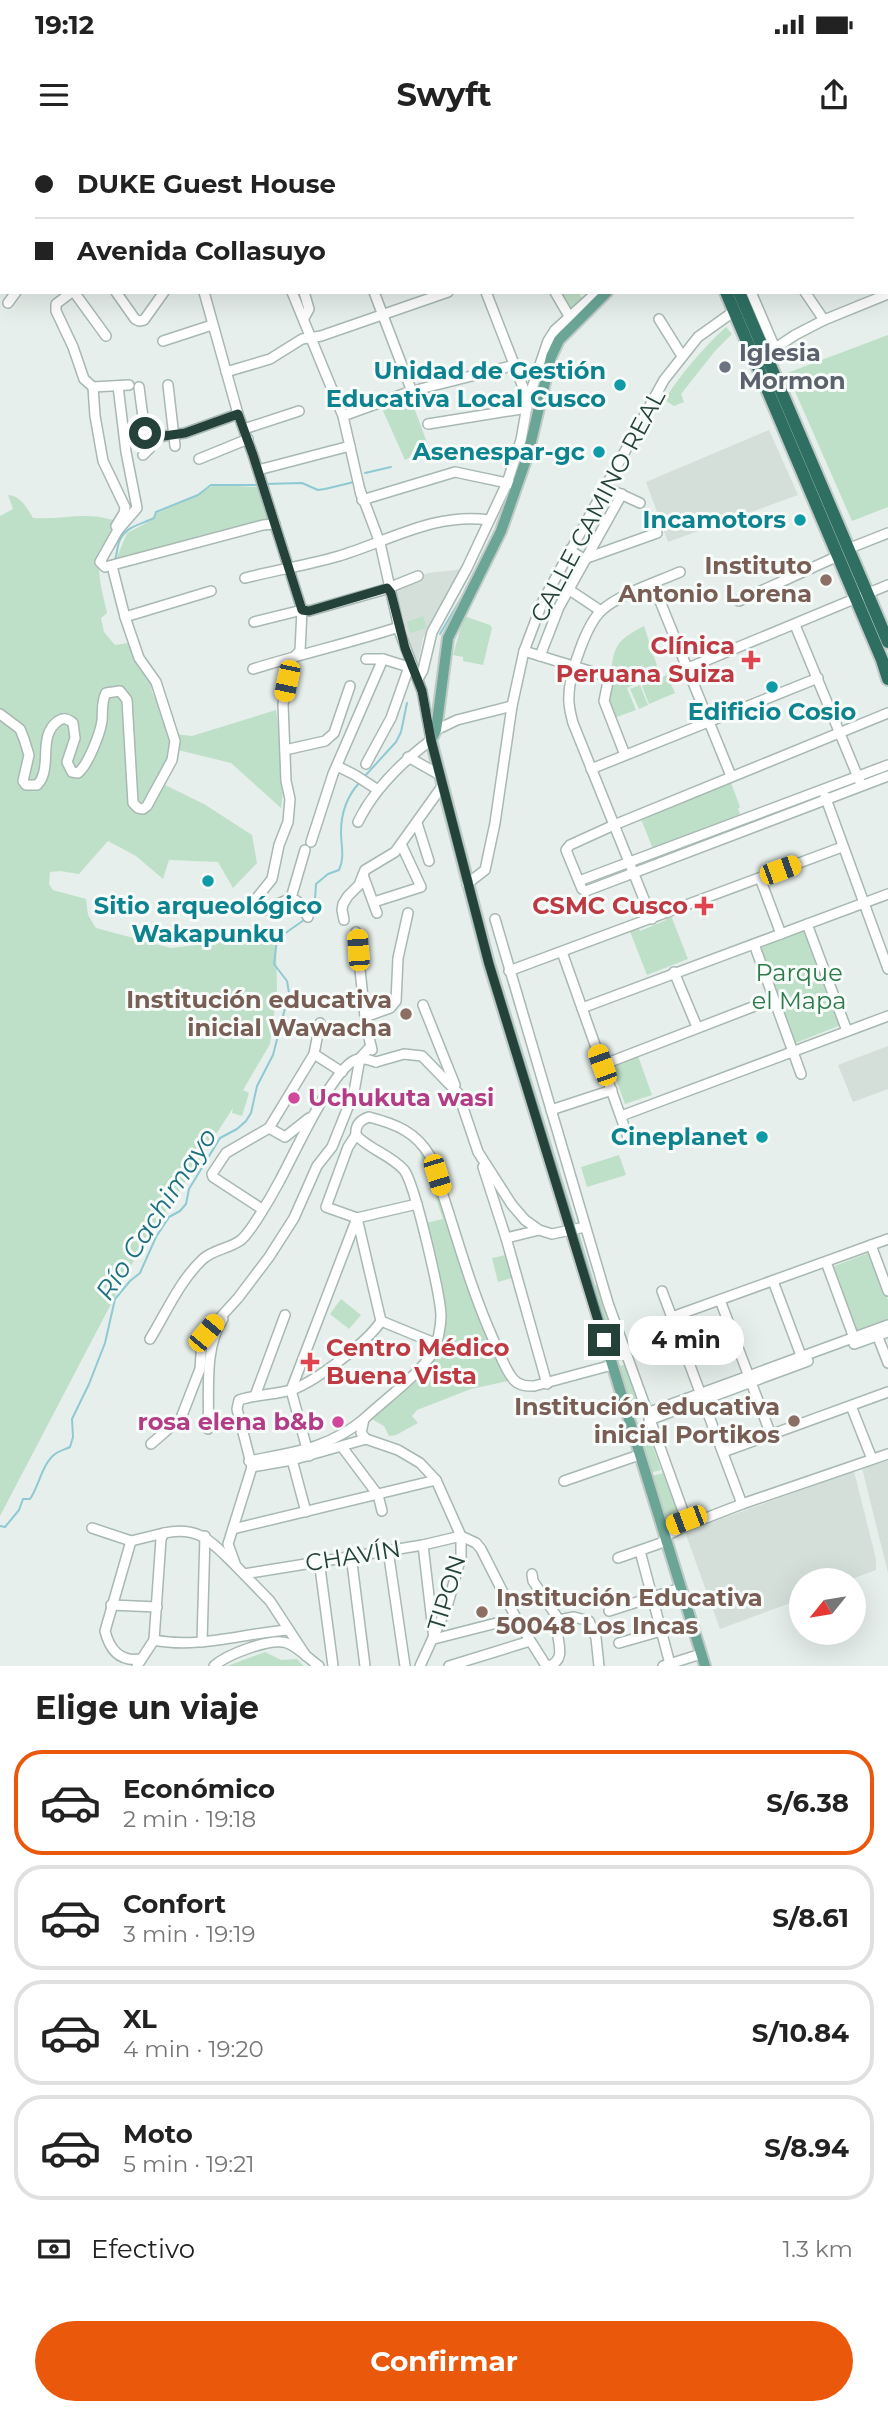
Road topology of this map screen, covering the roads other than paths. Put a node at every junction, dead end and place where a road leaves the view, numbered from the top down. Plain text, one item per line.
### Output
1 (15, 294) edge
2 (70, 294) edge
3 (74, 294) edge
4 (117, 294) edge
5 (163, 294) edge
6 (204, 294) edge
7 (293, 294) edge
8 (305, 294) edge
9 (375, 294) edge
10 (442, 294) edge
11 (487, 294) edge
12 (556, 294) edge
13 (595, 294) edge
14 (605, 294) edge
15 (720, 294) edge
16 (727, 294) edge
17 (740, 294) edge
18 (751, 294) edge
19 (806, 294) edge
20 (888, 294) edge
21 (8, 303) dead end
22 (733, 312) junction
23 (383, 315) junction
24 (569, 316) junction
25 (304, 318) junction
26 (659, 319) dead end
27 (824, 320) junction
28 (212, 325) junction
29 (106, 337) dead end
30 (310, 337) junction
31 (163, 341) dead end
32 (765, 355) junction
33 (682, 356) junction
34 (515, 365) junction
35 (226, 372) junction
36 (168, 385) dead end
37 (118, 386) junction
38 (93, 387) junction
39 (415, 389) junction
40 (528, 404) junction
41 (299, 411) dead end
42 (238, 414) junction
43 (343, 416) junction
44 (428, 424) dead end
45 (244, 429) junction
46 (173, 434) junction
47 (149, 437) junction
48 (247, 439) junction
49 (175, 446) dead end
50 (350, 446) junction
51 (143, 455) dead end
52 (199, 459) dead end
53 (258, 470) junction
54 (512, 484) junction
55 (605, 487) junction
56 (622, 494) junction
57 (364, 500) junction
58 (640, 503) dead end
59 (489, 520) junction
60 (275, 524) junction
61 (118, 530) junction
62 (657, 533) dead end
63 (888, 533) edge
64 (837, 536) junction
65 (378, 544) junction
66 (850, 548) junction
67 (569, 550) junction
68 (838, 556) junction
69 (584, 559) junction
70 (111, 566) junction
71 (290, 569) junction
72 (680, 572) dead end
73 (418, 576) dead end
74 (245, 578) dead end
75 (653, 584) junction
76 (888, 585) edge
77 (390, 589) junction
78 (568, 589) junction
79 (211, 591) dead end
80 (869, 593) junction
81 (857, 600) junction
82 (739, 601) dead end
83 (302, 610) junction
84 (601, 611) junction
85 (125, 617) junction
86 (254, 622) dead end
87 (795, 625) junction
88 (398, 627) junction
89 (888, 642) edge
90 (524, 651) junction
91 (296, 655) junction
92 (540, 656) junction
93 (366, 659) dead end
94 (383, 659) junction
95 (411, 667) junction
96 (575, 667) junction
97 (688, 668) junction
98 (253, 669) dead end
99 (818, 678) junction
100 (418, 679) junction
101 (888, 679) edge
102 (350, 686) dead end
103 (512, 706) junction
104 (888, 713) edge
105 (0, 714) edge
106 (709, 722) junction
107 (840, 733) junction
108 (433, 735) junction
109 (285, 750) junction
110 (625, 755) junction
111 (408, 757) junction
112 (366, 764) dead end
113 (888, 765) edge
114 (337, 766) junction
115 (592, 769) junction
116 (731, 776) junction
117 (888, 776) edge
118 (442, 780) junction
119 (860, 781) junction
120 (378, 790) junction
121 (824, 794) junction
122 (358, 822) dead end
123 (417, 823) junction
124 (614, 825) junction
125 (401, 845) junction
126 (842, 847) junction
127 (629, 861) junction
128 (429, 862) dead end
129 (633, 873) junction
130 (363, 876) junction
131 (760, 878) junction
132 (579, 881) junction
133 (467, 884) junction
134 (888, 894) edge
135 (291, 898) junction
136 (374, 902) junction
137 (864, 903) junction
138 (408, 913) dead end
139 (377, 914) dead end
140 (308, 917) dead end
141 (495, 919) dead end
142 (652, 919) junction
143 (344, 920) dead end
144 (807, 924) junction
145 (356, 932) dead end
146 (781, 934) junction
147 (754, 944) junction
148 (562, 952) junction
149 (888, 969) edge
150 (509, 971) junction
151 (674, 972) junction
152 (773, 999) junction
153 (423, 1005) dead end
154 (582, 1008) junction
155 (888, 1016) edge
156 (365, 1017) junction
157 (320, 1023) dead end
158 (697, 1027) junction
159 (847, 1031) junction
160 (371, 1046) junction
161 (792, 1053) junction
162 (314, 1054) junction
163 (360, 1058) junction
164 (376, 1062) junction
165 (602, 1065) junction
166 (342, 1072) junction
167 (801, 1074) dead end
168 (612, 1090) junction
169 (458, 1093) junction
170 (551, 1110) junction
171 (315, 1112) junction
172 (621, 1116) junction
173 (269, 1128) junction
174 (356, 1135) junction
175 (629, 1140) dead end
176 (478, 1152) junction
177 (562, 1203) junction
178 (417, 1204) junction
179 (579, 1206) junction
180 (261, 1209) junction
181 (358, 1218) junction
182 (586, 1227) junction
183 (539, 1230) junction
184 (570, 1231) junction
185 (506, 1238) junction
186 (888, 1239) edge
187 (871, 1245) junction
188 (825, 1262) junction
189 (773, 1281) junction
190 (662, 1291) dead end
191 (888, 1291) edge
192 (238, 1298) junction
193 (720, 1300) junction
194 (285, 1315) dead end
195 (672, 1317) junction
196 (381, 1321) junction
197 (888, 1325) edge
198 (888, 1332) edge
199 (877, 1333) junction
200 (854, 1338) junction
201 (150, 1339) dead end
202 (436, 1344) junction
203 (803, 1360) junction
204 (888, 1363) edge
205 (612, 1365) junction
206 (751, 1378) junction
207 (547, 1384) junction
208 (291, 1390) junction
209 (888, 1392) edge
210 (255, 1396) junction
211 (703, 1397) junction
212 (851, 1406) junction
213 (648, 1416) junction
214 (364, 1419) junction
215 (208, 1429) dead end
216 (771, 1435) junction
217 (366, 1440) junction
218 (151, 1444) dead end
219 (342, 1447) junction
220 (308, 1452) junction
221 (723, 1452) junction
222 (888, 1454) edge
223 (639, 1455) junction
224 (291, 1456) junction
225 (872, 1458) junction
226 (251, 1464) junction
227 (436, 1480) junction
228 (564, 1481) dead end
229 (379, 1495) junction
230 (742, 1504) junction
231 (382, 1511) dead end
232 (306, 1512) junction
233 (687, 1523) junction
234 (92, 1528) dead end
235 (233, 1528) junction
236 (164, 1533) junction
237 (664, 1534) junction
238 (205, 1536) junction
239 (461, 1536) junction
240 (131, 1541) junction
241 (423, 1545) junction
242 (388, 1550) junction
243 (640, 1551) junction
244 (351, 1555) junction
245 (618, 1558) dead end
246 (319, 1560) junction
247 (236, 1566) junction
248 (244, 1574) junction
249 (531, 1574) dead end
250 (681, 1588) junction
251 (651, 1598) junction
252 (111, 1605) junction
253 (157, 1607) junction
254 (609, 1611) dead end
255 (516, 1618) junction
256 (559, 1620) junction
257 (289, 1630) junction
258 (661, 1631) junction
259 (434, 1639) junction
260 (154, 1640) junction
261 (530, 1641) junction
262 (202, 1642) junction
263 (619, 1643) dead end
264 (701, 1654) junction
265 (306, 1656) junction
266 (139, 1662) edge
267 (666, 1665) edge
268 (214, 1666) edge
269 (319, 1666) edge
270 (333, 1666) edge
271 (365, 1666) edge
272 (405, 1666) edge
273 (420, 1666) edge
274 (449, 1666) edge
275 (550, 1666) edge
276 (599, 1666) edge
277 (705, 1666) edge

1 - 21 street
2 - 38 street
3 - 29 street
4 - 5 street
6 - 28 street
7 - 25 street
8 - 25 street
9 - 23 street
10 - 23 street
11 - 34 street
12 - 24 street
13 - 24 street
14 - 54 main road
15 - 22 highway
16 - 22 highway
17 - 32 highway
18 - 32 street
19 - 27 street
20 - 27 street
22 - 32 highway
22 - 33 street, CALLE CAMINO REAL
23 - 30 street
23 - 39 street
24 - 40 street
25 - 30 street
26 - 33 street
27 - 32 street
28 - 31 street
28 - 35 street
30 - 35 street
30 - 43 street
32 - 64 highway
33 - 55 street, CALLE CAMINO REAL
34 - 39 street
34 - 40 street
35 - 42 street
36 - 46 street
37 - 38 street
37 - 47 street
37 - 61 street
38 - 61 street
39 - 43 street
40 - 44 street
40 - 54 street
41 - 45 street
42 - 45 street
42 - 46 street
43 - 50 street
45 - 48 street
46 - 47 street
46 - 49 street
47 - 51 street
48 - 52 street
48 - 53 street
50 - 53 street
50 - 57 street
53 - 60 street
54 - 57 street
54 - 59 street
54 - 108 main road
55 - 56 street
55 - 67 street, CALLE CAMINO REAL
56 - 58 street
56 - 69 street
57 - 65 street
59 - 65 street
59 - 100 street
60 - 70 street
60 - 71 street
61 - 70 street
62 - 69 street
63 - 66 street
64 - 66 highway
64 - 68 highway
65 - 71 street
65 - 77 street
66 - 80 highway
67 - 69 street
67 - 90 street, CALLE CAMINO REAL
68 - 81 highway
68 - 82 street
69 - 78 street
70 - 85 street
71 - 74 street
71 - 83 street
72 - 75 street
73 - 77 street
75 - 84 street
75 - 97 street
76 - 80 street
77 - 83 street
77 - 88 street
78 - 84 street
78 - 92 street
79 - 85 street
80 - 81 street
80 - 89 highway
81 - 87 street
81 - 101 highway
83 - 86 street
83 - 91 street
84 - 96 street
85 - 105 street
87 - 97 street
87 - 99 street
88 - 91 street
88 - 95 street
90 - 92 street
90 - 103 street, CALLE CAMINO REAL
91 - 98 street
91 - 109 street
92 - 96 street
93 - 94 street
94 - 95 street
94 - 114 street
95 - 100 street
95 - 112 street
96 - 110 street
96 - 115 street
97 - 106 street
99 - 106 street
99 - 107 street
100 - 108 street
102 - 109 street
103 - 108 street
103 - 133 street, CALLE CAMINO REAL
104 - 107 street
106 - 110 street
106 - 116 street
107 - 116 street
107 - 119 street
108 - 111 street
108 - 118 main road
109 - 135 street
110 - 115 street
111 - 118 street
111 - 120 street
113 - 119 street
114 - 120 street
114 - 135 street
115 - 124 street
116 - 124 street
117 - 119 street
118 - 123 street
118 - 133 main road
119 - 121 street
120 - 122 street
121 - 126 street
121 - 127 street
121 - 129 street
123 - 125 street
123 - 128 street
124 - 127 street
124 - 132 street
125 - 130 street
125 - 136 street
126 - 131 street
126 - 137 street
127 - 129 street
127 - 132 street
129 - 132 street
129 - 142 street
130 - 136 street
130 - 143 street
131 - 142 street
131 - 146 street
133 - 177 main road
134 - 137 street
135 - 140 street
136 - 139 street
137 - 144 street
137 - 149 street
138 - 156 street
141 - 150 street
142 - 148 street
144 - 146 street
144 - 159 street
145 - 156 street
146 - 147 street
147 - 151 street
147 - 152 street
148 - 150 street
148 - 154 street
150 - 170 street
151 - 154 street
151 - 158 street
152 - 158 street
152 - 161 street
153 - 169 street
154 - 165 street
155 - 159 street
156 - 160 street
157 - 162 street
158 - 165 street
159 - 161 street
160 - 163 street
160 - 164 street
161 - 167 street
161 - 172 street
162 - 166 street
162 - 173 street
163 - 164 street
163 - 166 street
163 - 192 street
164 - 169 street
165 - 168 street
166 - 171 street
168 - 170 street
168 - 172 street
169 - 176 street
170 - 179 street
171 - 173 street
171 - 180 street
172 - 175 street
173 - 180 street
174 - 178 street
174 - 181 street
174 - 207 street
176 - 183 street
176 - 185 street
177 - 179 street
177 - 184 main road
178 - 181 street
178 - 202 street
179 - 182 street
180 - 201 street
181 - 196 street
181 - 208 street
182 - 184 street
182 - 213 street
183 - 184 street
183 - 185 street
184 - 205 main road
185 - 207 street
186 - 187 street
187 - 188 street
187 - 191 street
188 - 189 street
188 - 200 street
189 - 193 street
189 - 203 street
190 - 195 street
192 - 215 street
192 - 218 street
193 - 195 street
193 - 206 street
194 - 210 street
195 - 211 street
196 - 202 street
196 - 208 street
197 - 199 street
198 - 199 street
199 - 200 street
199 - 203 street
199 - 204 street
200 - 203 street
202 - 214 street
203 - 206 street
205 - 207 street
205 - 223 main road
206 - 211 street
206 - 216 street
208 - 210 street
208 - 220 street
209 - 212 street
210 - 226 street
211 - 213 street
211 - 221 street
212 - 216 street
212 - 225 street
213 - 233 street
214 - 217 street
214 - 220 street
216 - 221 street
217 - 219 street
217 - 227 street, TIPON
219 - 220 street
219 - 229 street
220 - 224 street
221 - 230 street
222 - 225 street
223 - 228 street
223 - 237 main road
224 - 226 street
224 - 232 street
225 - 230 street
226 - 235 street
227 - 229 street
227 - 239 street, TIPON
229 - 231 street
229 - 232 street
230 - 233 street
232 - 235 street
233 - 237 street
234 - 240 street
235 - 247 street
236 - 238 street
236 - 240 street
236 - 253 street
237 - 243 street
237 - 250 main road
238 - 247 street
238 - 262 street
239 - 241 street, CHAVÍN
239 - 255 street
239 - 259 street, TIPON
240 - 252 street
241 - 242 street, CHAVÍN
241 - 259 street
242 - 244 street, CHAVÍN
242 - 272 street
243 - 245 street
243 - 251 street
244 - 246 street, CHAVÍN
244 - 271 street
246 - 248 street, CHAVÍN
246 - 270 street
247 - 248 street
248 - 257 street
249 - 256 street
250 - 251 street
250 - 264 main road
251 - 254 street
251 - 258 street
252 - 253 street
252 - 266 street
253 - 260 street
255 - 259 street
255 - 261 street
256 - 275 street
256 - 276 street
257 - 262 street
257 - 265 street
258 - 263 street
258 - 267 street
259 - 273 street, TIPON
260 - 262 street
260 - 266 street
261 - 274 street
261 - 275 street
264 - 267 street
264 - 277 main road
265 - 268 street
265 - 269 street

